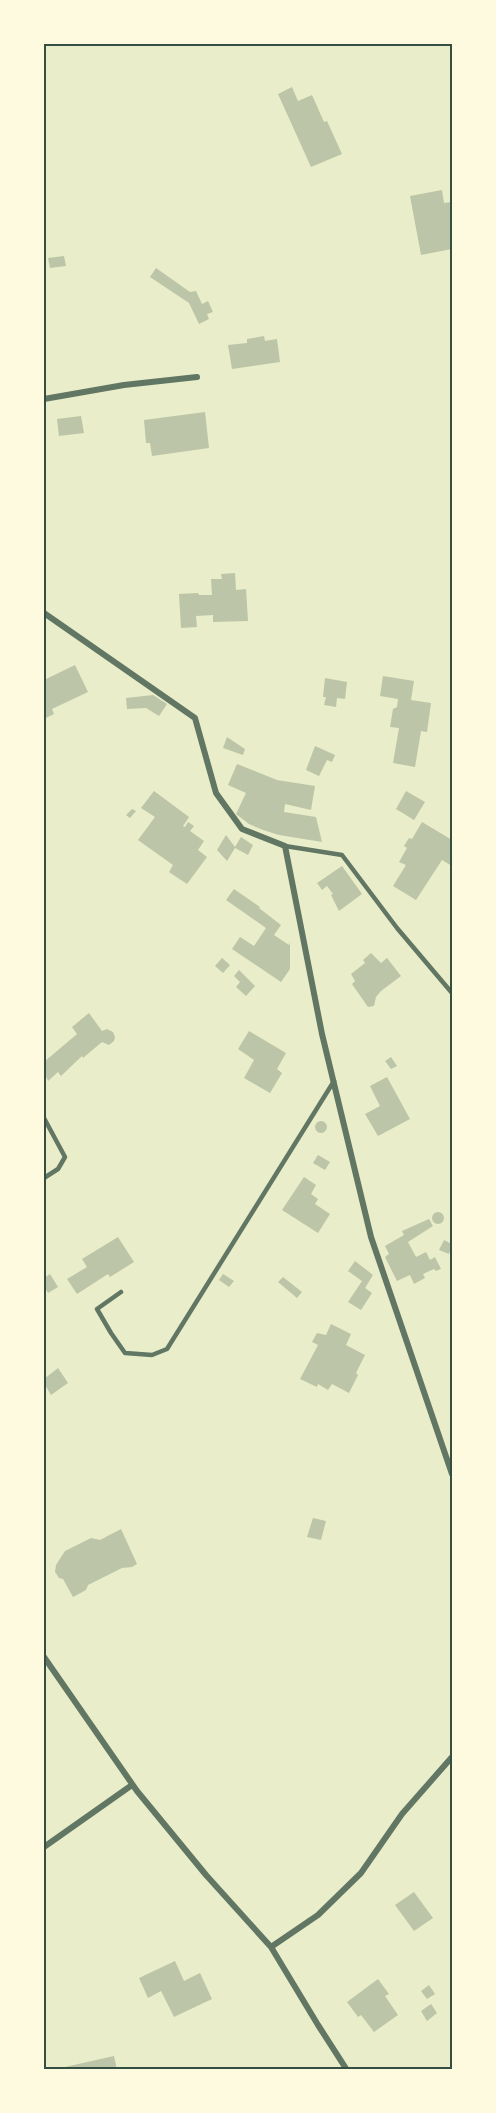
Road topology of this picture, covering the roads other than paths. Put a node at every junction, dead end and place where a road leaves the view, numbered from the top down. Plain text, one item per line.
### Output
1 (197, 376) dead end
2 (44, 399) edge
3 (44, 613) edge
4 (285, 846) junction
5 (453, 993) edge
6 (334, 1081) junction
7 (44, 1118) edge
8 (44, 1178) edge
9 (122, 1292) dead end
10 (453, 1474) edge
11 (44, 1657) edge
12 (453, 1757) edge
13 (132, 1785) junction
14 (44, 1847) edge
15 (271, 1947) junction
16 (347, 2070) edge

1 - 2 street
3 - 4 street
4 - 5 lane
4 - 6 street
6 - 9 lane
6 - 10 street
7 - 8 lane
11 - 13 street
12 - 15 street
13 - 14 street
13 - 15 street
15 - 16 street

